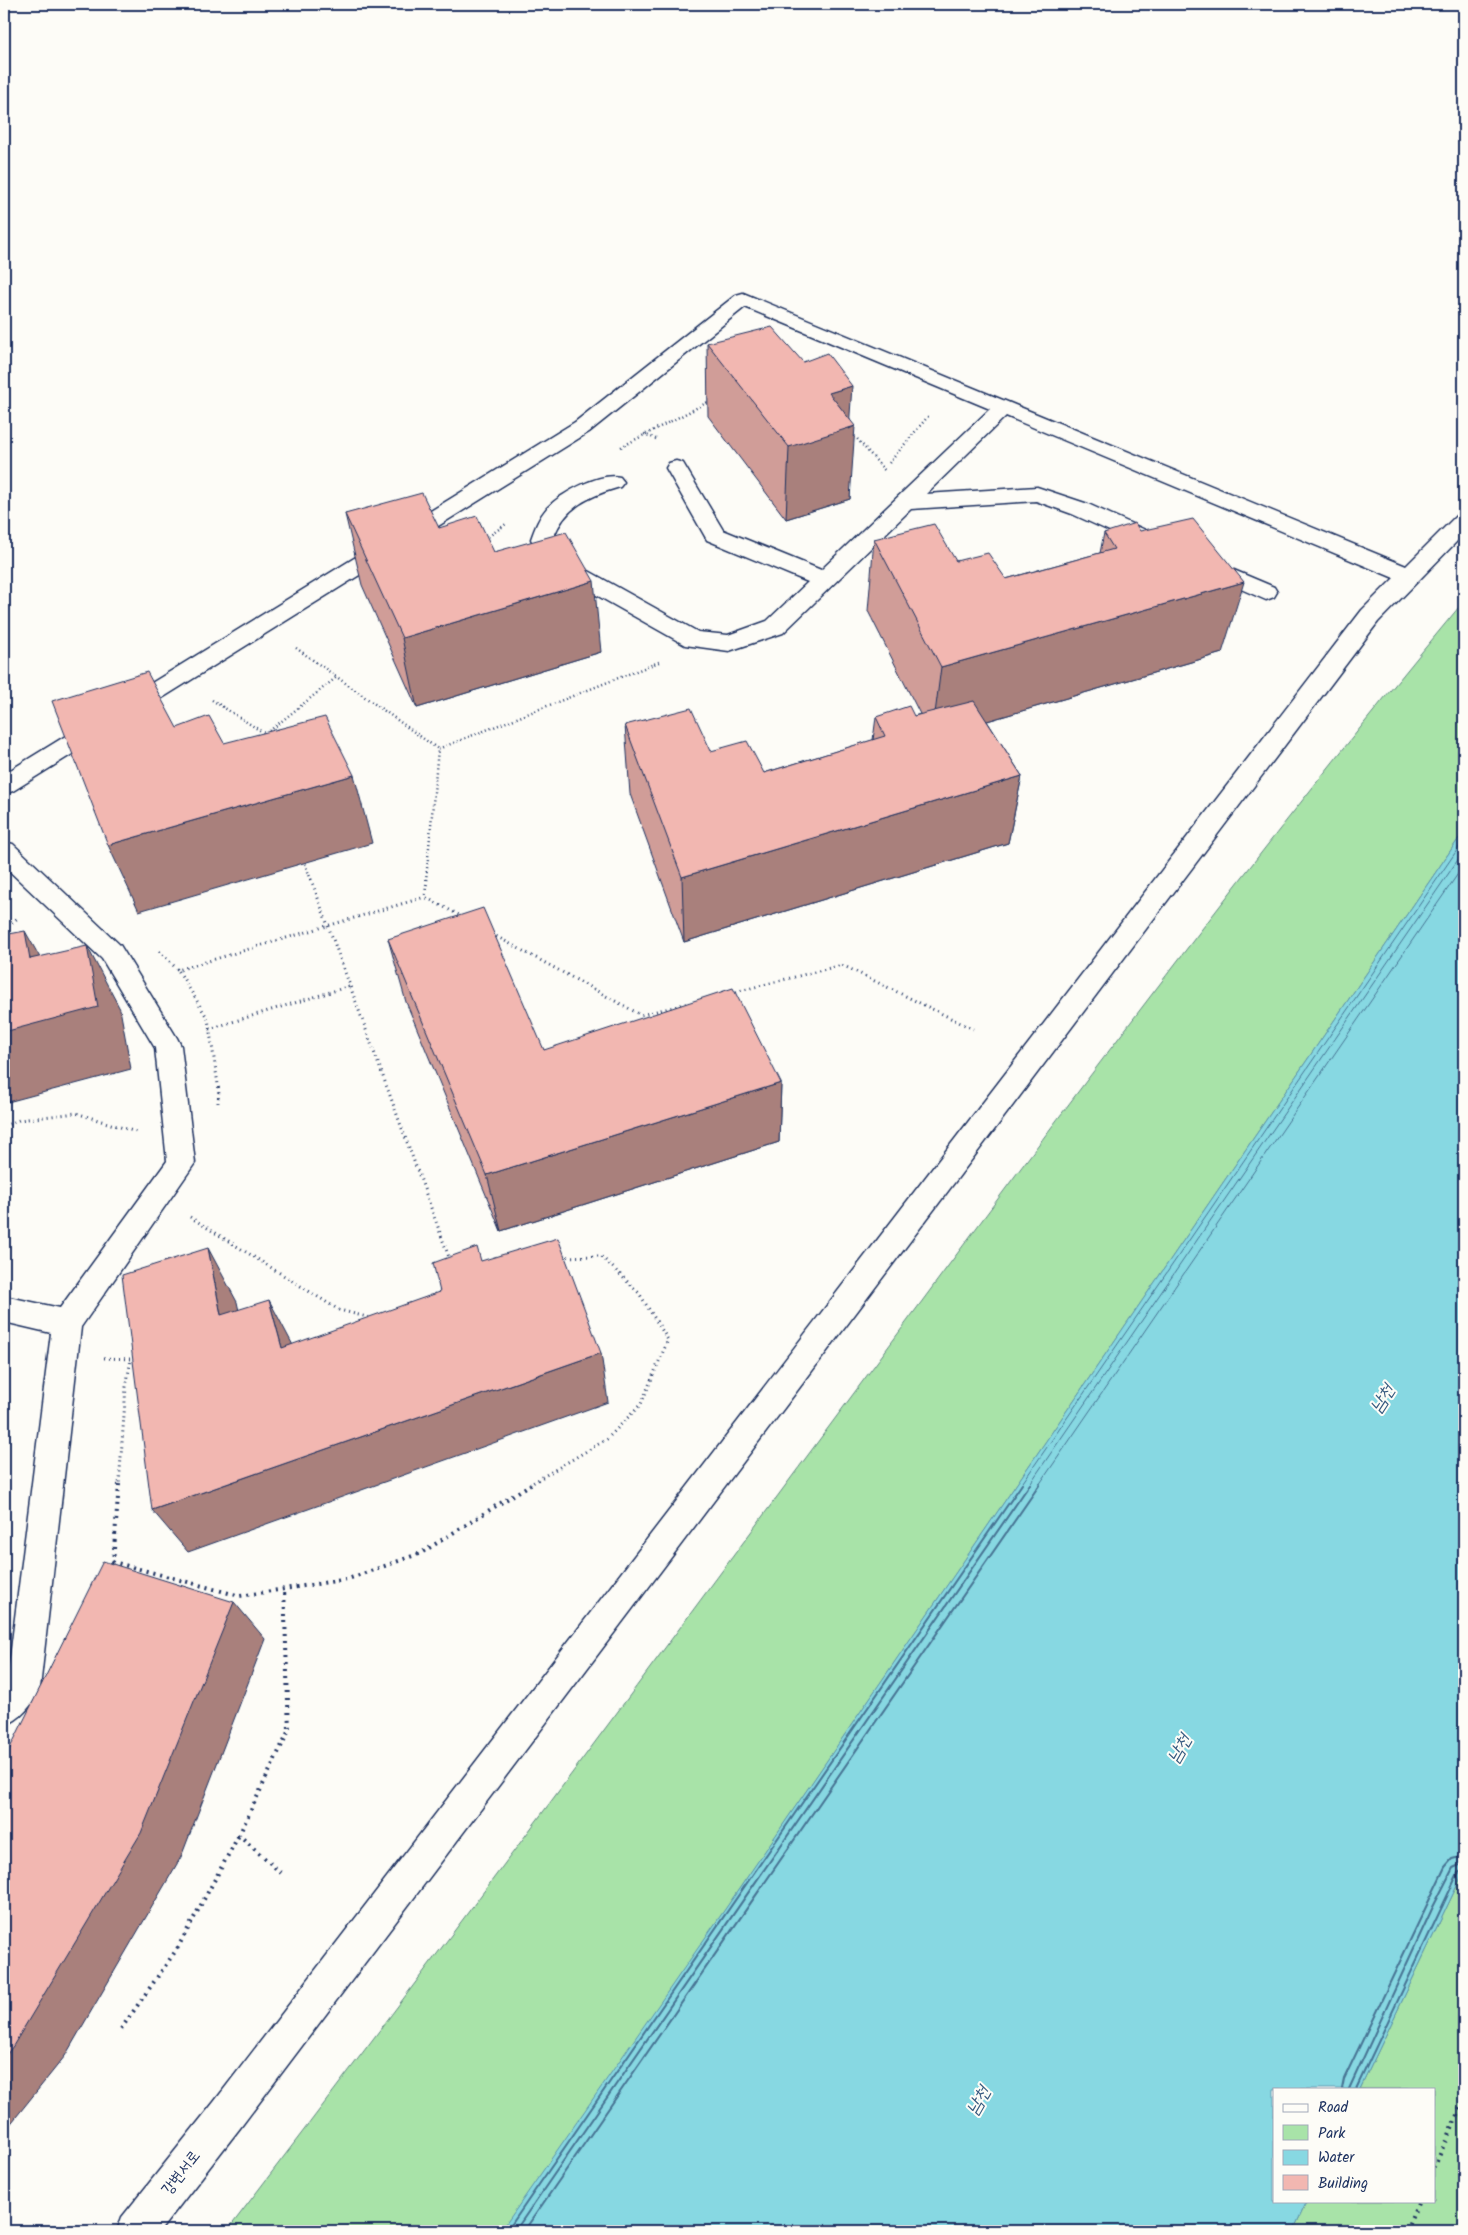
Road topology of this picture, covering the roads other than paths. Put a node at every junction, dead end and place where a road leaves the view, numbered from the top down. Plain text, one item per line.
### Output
1 (1004, 407) junction
2 (676, 468) dead end
3 (613, 482) dead end
4 (906, 502) junction
5 (1464, 521) edge
6 (1409, 576) junction
7 (823, 580) junction
8 (1266, 592) dead end
9 (4, 785) edge
10 (4, 851) edge
11 (4, 1309) edge
12 (67, 1323) junction
13 (4, 1709) edge
14 (136, 2231) edge

1 - 4 street
1 - 6 street
1 - 9 street
2 - 7 street
3 - 7 street
4 - 7 street
4 - 8 street
5 - 6 street, 강변서로
6 - 14 street, 강변서로
10 - 12 street
11 - 12 street
12 - 13 street

